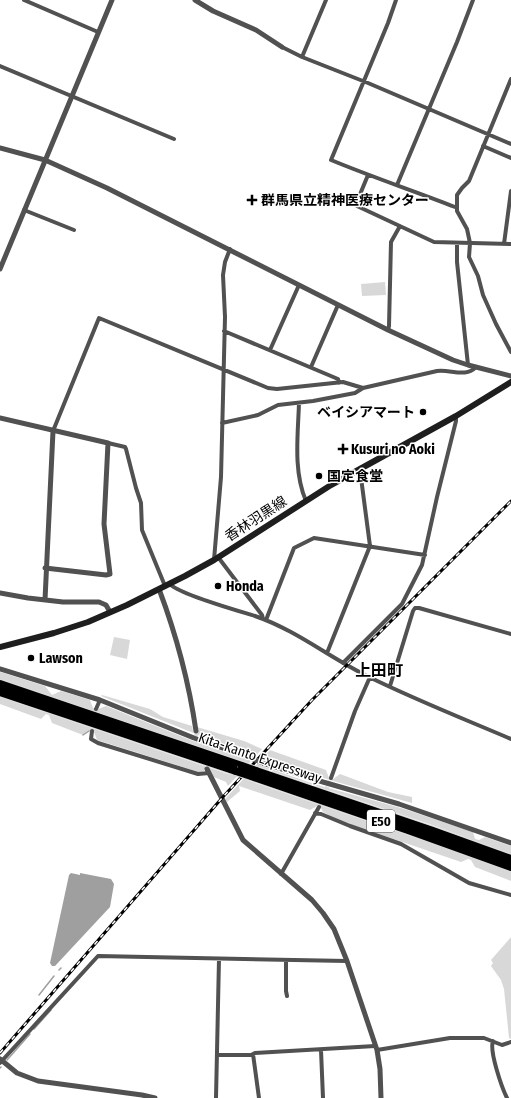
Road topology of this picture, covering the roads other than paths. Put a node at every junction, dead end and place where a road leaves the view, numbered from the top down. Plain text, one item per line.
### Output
1 (24, 0) edge
2 (40, 0) edge
3 (112, 0) edge
4 (195, 0) edge
5 (326, 0) edge
6 (396, 0) edge
7 (473, 0) edge
8 (37, 5) junction
9 (98, 32) junction
10 (282, 46) joint
11 (302, 57) junction
12 (0, 66) edge
13 (511, 79) edge
14 (363, 81) junction
15 (72, 96) junction
16 (428, 108) junction
17 (488, 134) junction
18 (174, 139) dead end
19 (511, 144) edge
20 (483, 146) junction
21 (0, 148) edge
22 (511, 158) edge
23 (45, 160) junction
24 (368, 175) junction
25 (397, 185) junction
26 (511, 191) edge
27 (457, 207) junction
28 (24, 210) junction
29 (400, 226) junction
30 (74, 230) dead end
31 (457, 242) junction
32 (470, 242) junction
33 (504, 244) junction
34 (511, 244) edge
35 (230, 250) junction
36 (0, 269) edge
37 (299, 285) junction
38 (338, 305) junction
39 (388, 330) junction
40 (224, 331) junction
41 (270, 350) junction
42 (511, 352) edge
43 (468, 365) junction
44 (476, 367) junction
45 (311, 368) junction
46 (224, 370) junction
47 (511, 376) edge
48 (511, 382) edge
49 (339, 383) junction
50 (362, 388) junction
51 (299, 403) junction
52 (456, 416) junction
53 (0, 418) edge
54 (222, 423) junction
55 (53, 431) junction
56 (108, 443) junction
57 (360, 470) junction
58 (306, 501) junction
59 (370, 546) junction
60 (425, 555) junction
61 (216, 558) junction
62 (45, 568) junction
63 (165, 586) junction
64 (0, 593) edge
65 (45, 600) junction
66 (110, 612) junction
67 (265, 620) junction
68 (511, 634) edge
69 (0, 647) edge
70 (327, 653) junction
71 (343, 662) junction
72 (0, 669) edge
73 (370, 677) junction
74 (0, 684) edge
75 (390, 686) junction
76 (0, 692) edge
77 (100, 700) junction
78 (96, 709) dead end
79 (92, 731) dead end
80 (196, 731) tunnel mouth
81 (511, 739) edge
82 (239, 768) junction
83 (208, 771) joint
84 (253, 774) junction
85 (331, 778) tunnel mouth
86 (319, 807) tunnel mouth
87 (315, 813) junction
88 (511, 842) edge
89 (511, 859) edge
90 (511, 867) edge
91 (281, 874) junction
92 (511, 895) edge
93 (219, 958) junction
94 (286, 960) junction
95 (347, 961) junction
96 (287, 996) dead end
97 (493, 1041) junction
98 (511, 1042) edge
99 (376, 1048) junction
100 (321, 1050) junction
101 (253, 1054) junction
102 (217, 1055) junction
103 (1, 1061) edge
104 (155, 1098) edge
105 (216, 1098) edge
106 (259, 1098) edge
107 (323, 1098) edge
108 (381, 1098) edge
109 (507, 1098) edge

1 - 8 street
2 - 8 street
3 - 9 street
4 - 10 street
5 - 11 street
6 - 14 street
7 - 16 street
8 - 9 street
9 - 15 street
10 - 11 street
11 - 14 street
12 - 15 street
13 - 17 street
14 - 16 street
14 - 24 street
15 - 18 street
15 - 23 street
16 - 17 street
16 - 25 street
17 - 19 street
17 - 20 street
20 - 22 street
20 - 27 street
21 - 23 street
23 - 28 street
23 - 35 street
24 - 25 street
24 - 29 street
25 - 27 street
26 - 33 street
27 - 32 street
28 - 30 street
28 - 36 street
29 - 31 street
29 - 39 street
31 - 32 street
31 - 43 street
32 - 33 street
32 - 42 street
33 - 34 street
35 - 37 street
35 - 40 street
37 - 38 street
37 - 41 street
38 - 39 street
38 - 45 street
39 - 43 street
40 - 41 street
40 - 46 street
41 - 45 street
43 - 44 street
44 - 47 street
44 - 50 street
45 - 49 street
46 - 49 street
46 - 54 street
46 - 55 street
48 - 52 main road, 香林羽黒線
49 - 50 street
50 - 51 street
51 - 54 street
51 - 58 street
52 - 57 main road, 香林羽黒線
52 - 60 street
53 - 55 street
54 - 61 street
55 - 56 street
55 - 62 street
56 - 62 street
56 - 63 street
57 - 58 main road, 香林羽黒線
57 - 59 street
58 - 61 main road, 香林羽黒線
59 - 60 street
59 - 67 street
59 - 70 street
60 - 71 street
61 - 63 main road, 香林羽黒線
61 - 67 street
62 - 65 street
63 - 66 main road, 香林羽黒線
63 - 67 street
63 - 80 street
64 - 65 street
65 - 66 street
66 - 69 main road, 香林羽黒線
67 - 70 street
68 - 75 street
70 - 71 street
71 - 73 street
72 - 77 street
73 - 75 street
73 - 85 street
74 - 82 highway, Kita-Kanto Expressway / E50
75 - 81 street
76 - 82 highway, Kita-Kanto Expressway / E50
77 - 78 street
77 - 88 street, bridge
79 - 83 street
82 - 84 highway, Kita-Kanto Expressway / E50, bridge
83 - 91 street
84 - 89 highway, Kita-Kanto Expressway / E50
84 - 90 highway, Kita-Kanto Expressway / E50
86 - 87 street
87 - 91 street
87 - 92 street
91 - 95 street
93 - 94 street
93 - 102 street
93 - 103 street
94 - 95 street
94 - 96 street
95 - 99 street
97 - 98 street
97 - 99 street
97 - 109 street
99 - 100 street
99 - 108 street
100 - 101 street
100 - 107 street
101 - 102 street
101 - 106 street
102 - 105 street
103 - 104 street

